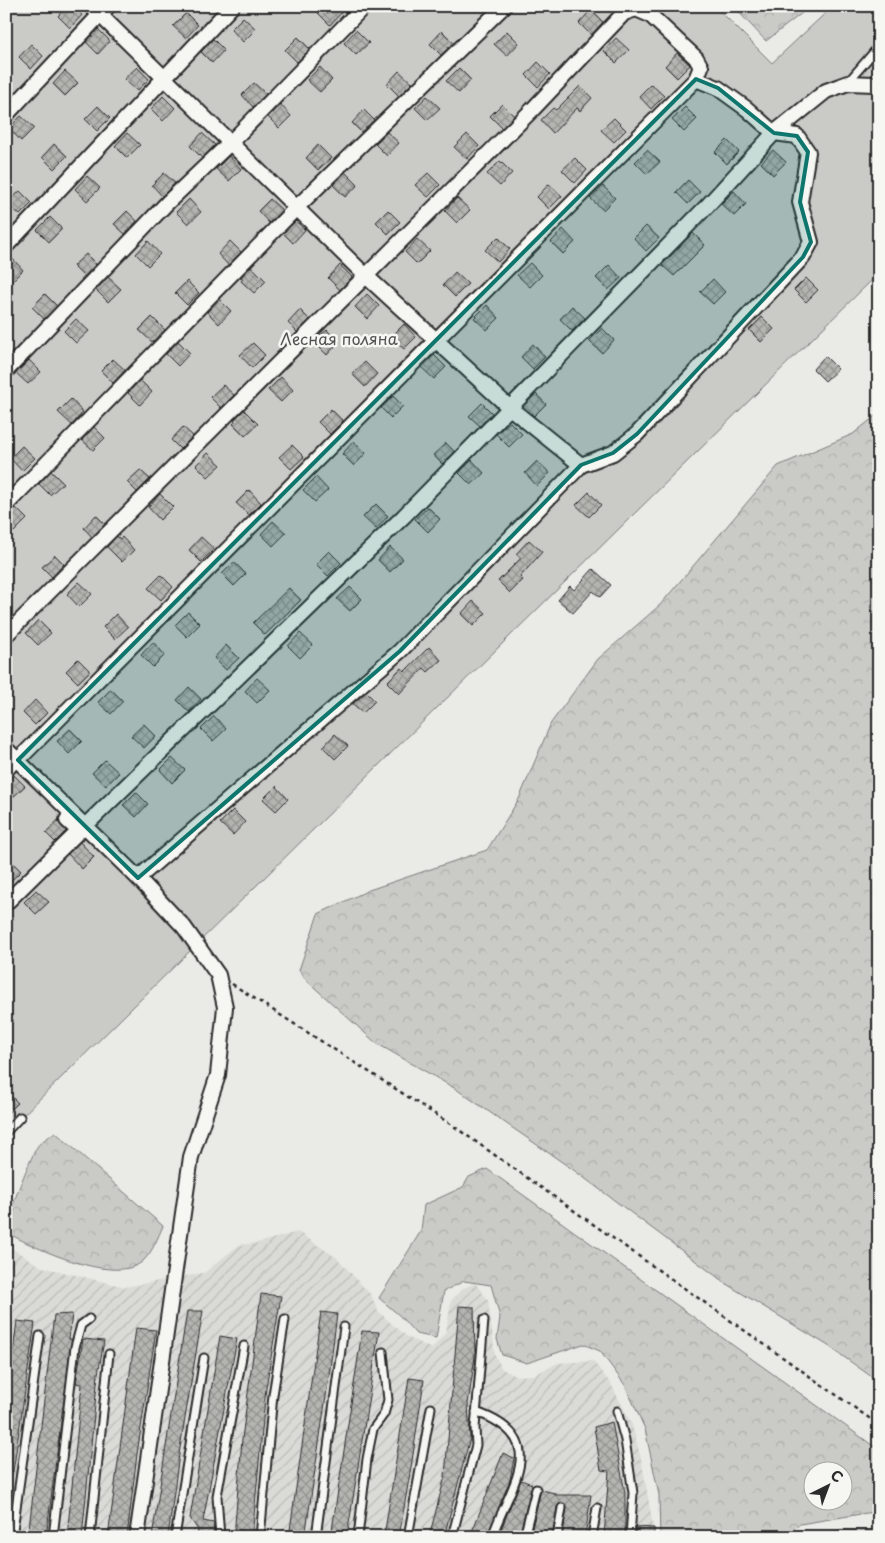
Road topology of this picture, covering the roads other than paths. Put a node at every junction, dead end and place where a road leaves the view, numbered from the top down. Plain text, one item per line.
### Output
1 (232, 6) edge
2 (364, 6) edge
3 (504, 6) edge
4 (100, 9) edge
5 (624, 9) edge
6 (879, 46) edge
7 (164, 78) junction
8 (696, 79) junction
9 (848, 83) junction
10 (879, 87) edge
11 (6, 114) edge
12 (774, 133) junction
13 (230, 143) junction
14 (296, 208) junction
15 (6, 246) edge
16 (366, 276) junction
17 (435, 339) junction
18 (6, 371) edge
19 (510, 408) junction
20 (581, 466) junction
21 (6, 505) edge
22 (6, 634) edge
23 (6, 749) edge
24 (10, 763) edge
25 (84, 826) junction
26 (138, 878) junction
27 (6, 904) edge
28 (20, 1117) dead end
29 (6, 1132) edge
30 (88, 1319) dead end
31 (285, 1319) dead end
32 (484, 1320) dead end
33 (344, 1327) dead end
34 (40, 1336) dead end
35 (244, 1346) dead end
36 (382, 1352) dead end
37 (109, 1354) dead end
38 (204, 1358) dead end
39 (431, 1408) dead end
40 (617, 1411) dead end
41 (476, 1412) junction
42 (536, 1489) dead end
43 (562, 1508) dead end
44 (597, 1508) dead end
45 (12, 1537) edge
46 (53, 1537) edge
47 (90, 1537) edge
48 (137, 1537) edge
49 (175, 1537) edge
50 (220, 1537) edge
51 (260, 1537) edge
52 (316, 1537) edge
53 (358, 1537) edge
54 (408, 1537) edge
55 (452, 1537) edge
56 (492, 1537) edge
57 (524, 1537) edge
58 (557, 1537) edge
59 (592, 1537) edge
60 (630, 1537) edge

1 - 7 street
2 - 13 street
3 - 14 street
4 - 7 street
4 - 11 street
5 - 8 street
5 - 16 street
6 - 9 lane
7 - 13 street
7 - 15 street
8 - 12 street
8 - 17 street
9 - 10 street
9 - 12 street
12 - 19 street
12 - 20 street
13 - 14 street
13 - 18 street
14 - 16 street
14 - 21 street
16 - 17 street
16 - 22 street
17 - 19 street
17 - 24 street
19 - 20 street
19 - 25 street
20 - 26 street
23 - 24 street
24 - 25 street
24 - 27 street
25 - 26 street
26 - 48 street
28 - 29 lane
30 - 46 lane
31 - 51 lane
32 - 41 lane
33 - 52 lane
34 - 45 lane
35 - 50 lane
36 - 53 lane
37 - 47 lane
38 - 49 lane
39 - 54 lane
40 - 60 lane
41 - 55 lane
41 - 56 lane
42 - 57 lane
43 - 58 lane
44 - 59 lane

